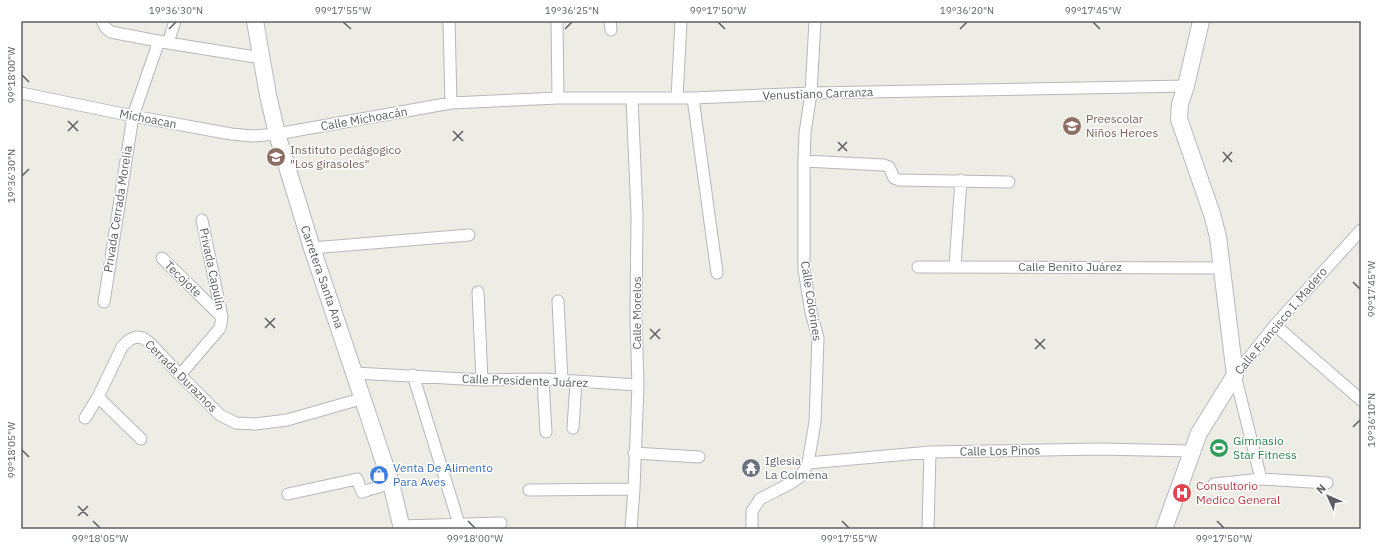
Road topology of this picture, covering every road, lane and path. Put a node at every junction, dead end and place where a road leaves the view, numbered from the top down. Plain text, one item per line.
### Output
1 (102, 21) edge
2 (175, 21) edge
3 (255, 21) edge
4 (449, 21) edge
5 (557, 21) edge
6 (681, 21) edge
7 (815, 21) edge
8 (1201, 21) edge
9 (164, 42) junction
10 (261, 58) junction
11 (1186, 86) junction
12 (21, 93) edge
13 (811, 93) junction
14 (558, 98) junction
15 (632, 98) junction
16 (678, 98) junction
17 (693, 98) junction
18 (451, 103) junction
19 (133, 116) junction
20 (277, 134) junction
21 (804, 161) junction
22 (961, 180) junction
23 (1008, 182) dead end
24 (202, 220) dead end
25 (1361, 230) edge
26 (469, 235) dead end
27 (312, 248) junction
28 (162, 258) dead end
29 (955, 266) junction
30 (918, 267) dead end
31 (1221, 268) junction
32 (717, 274) dead end
33 (478, 292) dead end
34 (558, 301) dead end
35 (104, 302) dead end
36 (222, 316) junction
37 (1276, 325) junction
38 (355, 373) junction
39 (180, 375) junction
40 (413, 375) junction
41 (1235, 376) junction
42 (543, 379) junction
43 (482, 380) junction
44 (562, 381) junction
45 (576, 382) junction
46 (638, 385) junction
47 (98, 397) junction
48 (364, 398) junction
49 (1361, 400) edge
50 (86, 418) dead end
51 (573, 428) dead end
52 (546, 432) dead end
53 (141, 439) dead end
54 (1192, 451) junction
55 (930, 452) junction
56 (634, 453) junction
57 (699, 457) dead end
58 (808, 463) junction
59 (1261, 479) junction
60 (391, 483) junction
61 (1327, 483) dead end
62 (1214, 484) dead end
63 (634, 489) junction
64 (529, 490) dead end
65 (288, 494) dead end
66 (501, 523) dead end
67 (459, 524) junction
68 (402, 527) edge
69 (631, 529) edge
70 (752, 529) edge
71 (928, 529) edge
72 (1164, 529) edge

1 - 9 street
2 - 9 street, Privada Cerrada Morelia
3 - 10 street, Carretera Santa Ana
4 - 18 street
5 - 14 street
6 - 16 street
7 - 13 street, Calle Colorines
8 - 11 street
9 - 10 street
9 - 19 street, Privada Cerrada Morelia
10 - 20 street, Carretera Santa Ana
11 - 13 street, Venustiano Carranza
11 - 31 street
12 - 19 street, Michoacan
13 - 17 street, Venustiano Carranza
13 - 21 street, Calle Colorines
14 - 15 street, Venustiano Carranza
14 - 18 street, Venustiano Carranza
15 - 16 street, Venustiano Carranza
15 - 46 street, Calle Morelos
16 - 17 street, Venustiano Carranza
17 - 32 street
18 - 20 street, Calle Michoacán
19 - 20 street, Michoacan
19 - 35 street, Privada Cerrada Morelia
20 - 27 street, Carretera Santa Ana
21 - 22 street
21 - 58 street, Calle Colorines
22 - 23 street
22 - 29 street
24 - 36 street, Privada Capulín
25 - 37 street, Calle Francisco I. Madero
26 - 27 street
27 - 38 street, Carretera Santa Ana
28 - 36 street, Tecojote
29 - 30 street, Calle Benito Juárez
29 - 31 street, Calle Benito Juárez
31 - 41 street
33 - 43 street
34 - 44 street
36 - 39 street, Privada Capulín
37 - 41 street, Calle Francisco I. Madero
37 - 49 street
38 - 40 street, Calle Presidente Juárez
38 - 48 street, Carretera Santa Ana
39 - 47 street, Cerrada Duraznos
39 - 48 street, Cerrada Duraznos
40 - 43 street, Calle Presidente Juárez
40 - 67 street
41 - 54 street, Calle Francisco I. Madero
41 - 59 street
42 - 43 street, Calle Presidente Juárez
42 - 44 street, Calle Presidente Juárez
42 - 52 street
44 - 45 street, Calle Presidente Juárez
45 - 46 street, Calle Presidente Juárez
45 - 51 street
46 - 56 street, Calle Morelos
47 - 50 street
47 - 53 street
48 - 60 street, Carretera Santa Ana
54 - 55 street, Calle Los Pinos
54 - 72 street, Calle Francisco I. Madero
55 - 58 street, Calle Los Pinos
55 - 71 street
56 - 57 street
56 - 63 street, Calle Morelos
58 - 70 street, Calle Colorines
59 - 61 street
59 - 62 street
60 - 65 street
60 - 68 street, Carretera Santa Ana
63 - 64 street
63 - 69 street, Calle Morelos
66 - 67 street
67 - 68 street

